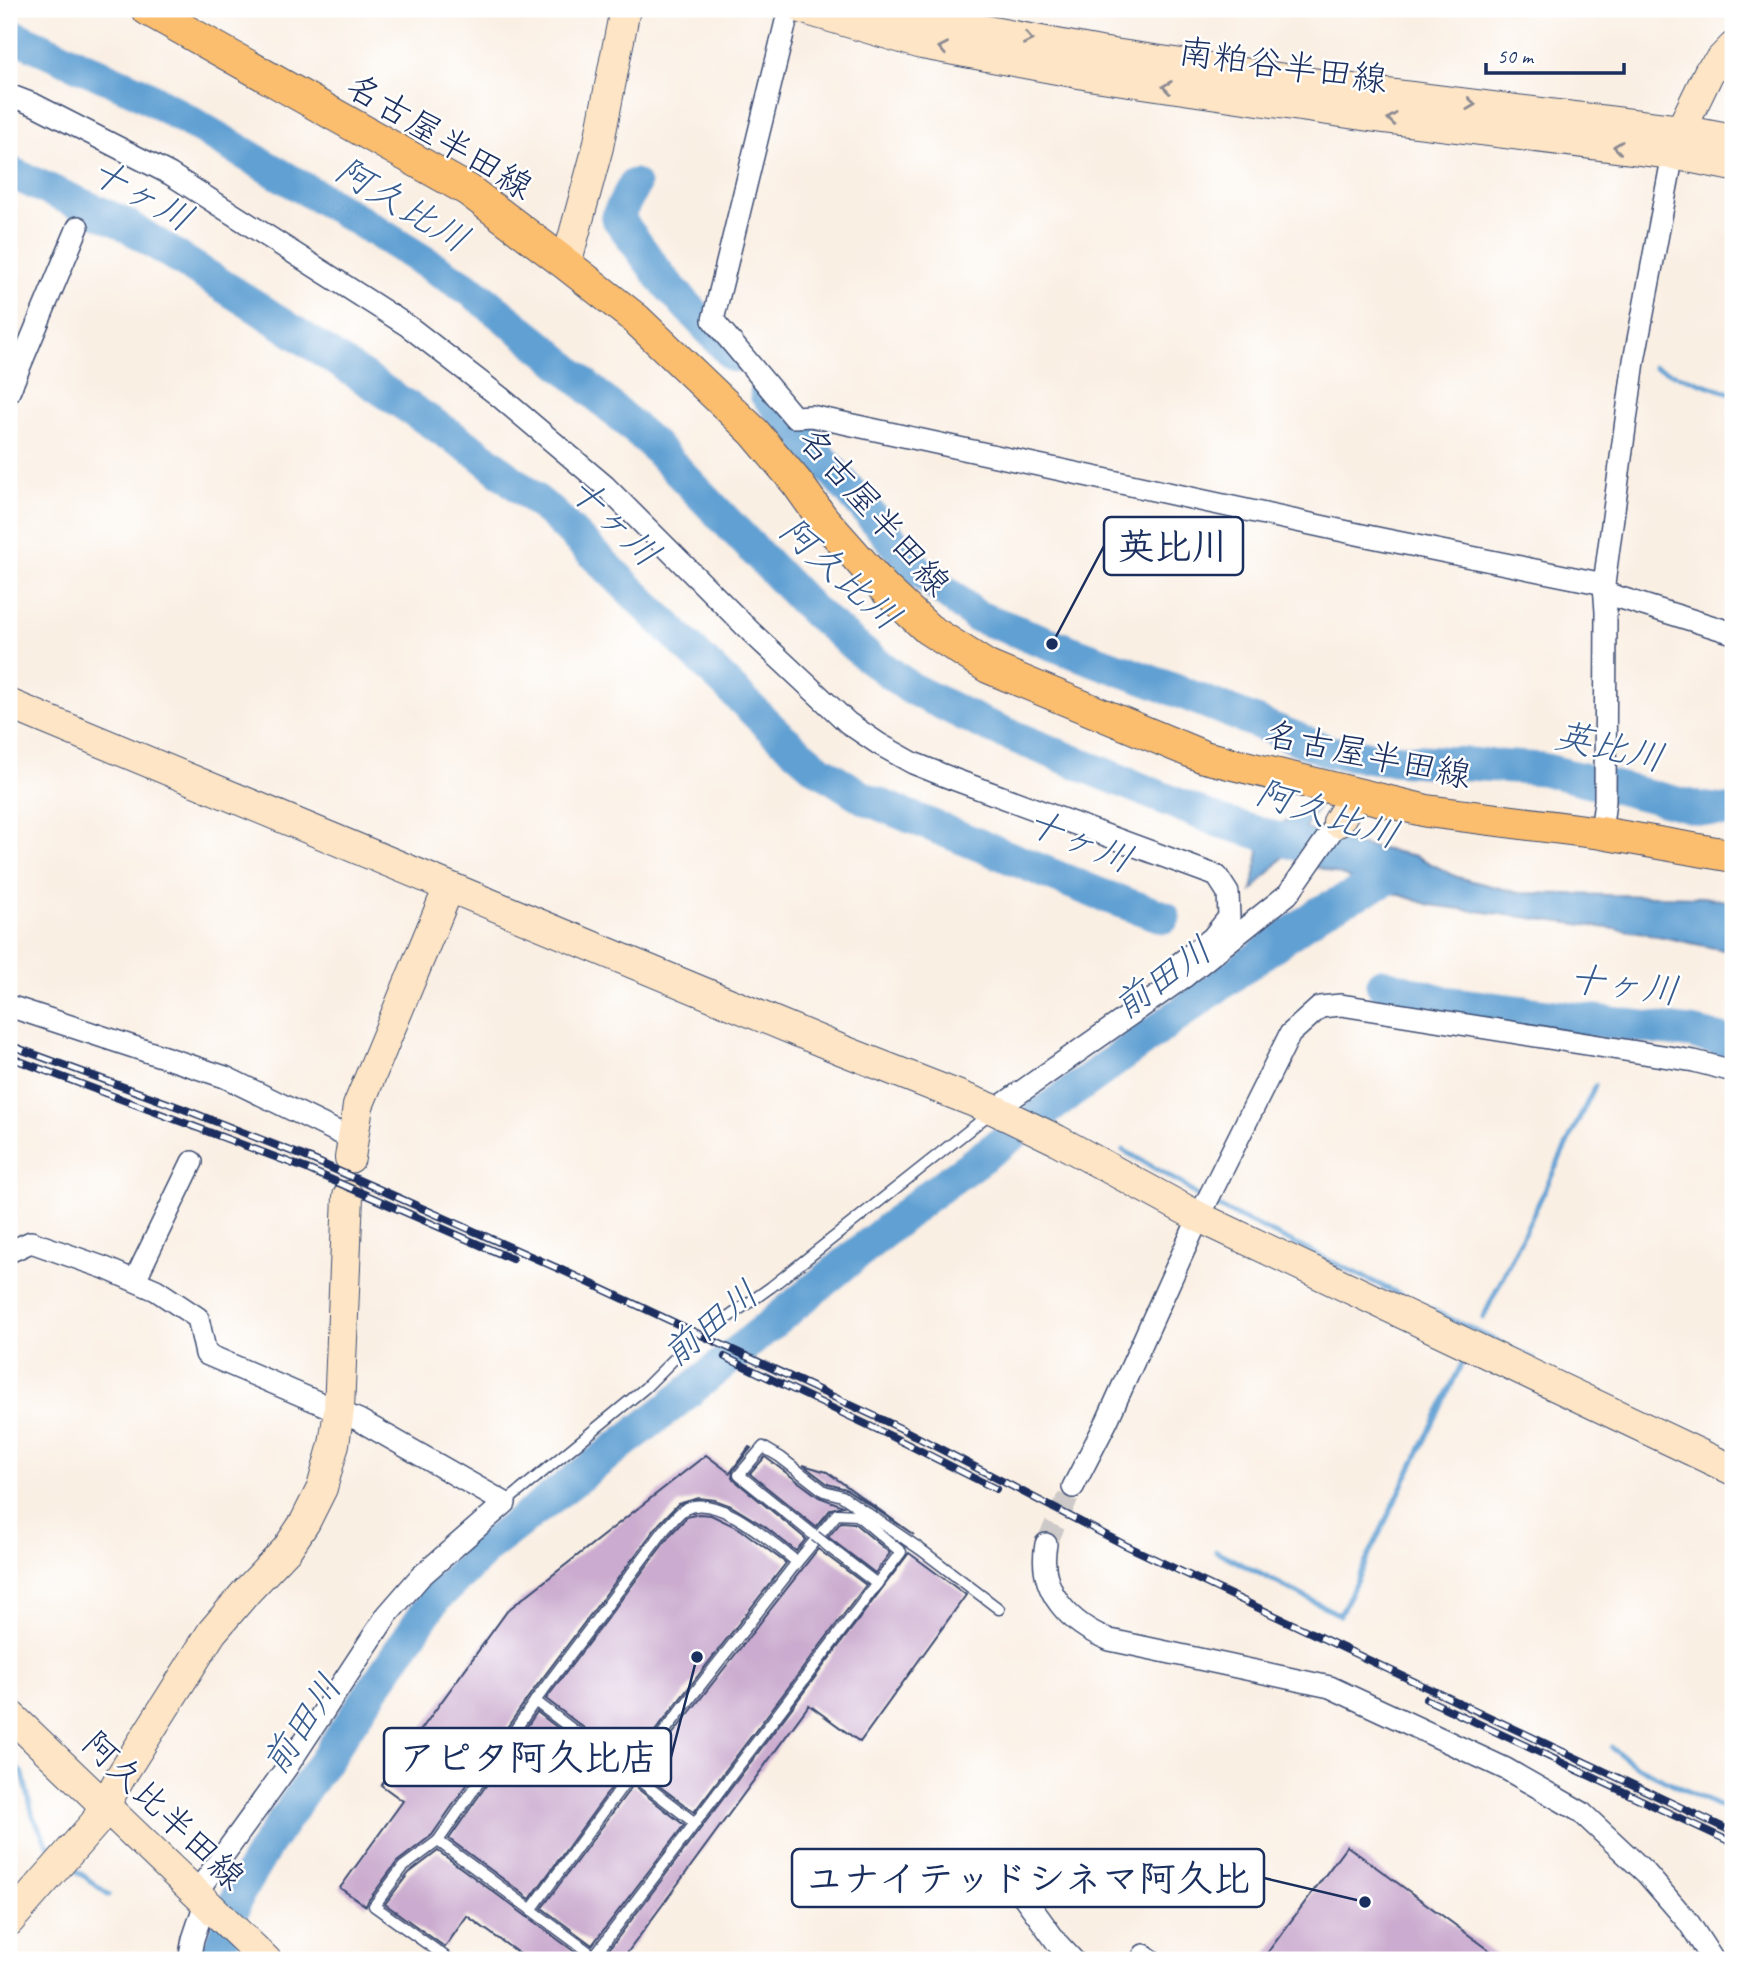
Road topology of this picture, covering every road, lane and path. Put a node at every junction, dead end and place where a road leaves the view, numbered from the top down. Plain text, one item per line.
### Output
1 (148, 9) edge
2 (625, 9) edge
3 (789, 9) edge
4 (804, 9) edge
5 (889, 9) edge
6 (1733, 47) edge
7 (9, 95) edge
8 (1733, 140) edge
9 (1677, 142) junction
10 (1733, 166) edge
11 (78, 227) dead end
12 (566, 264) junction
13 (9, 392) edge
14 (1604, 589) junction
15 (1733, 633) edge
16 (9, 704) edge
17 (1355, 794) junction
18 (1338, 822) joint
19 (1601, 834) junction
20 (1733, 856) edge
21 (449, 887) junction
22 (1184, 977) junction
23 (9, 1006) edge
24 (1733, 1071) edge
25 (998, 1112) junction
26 (351, 1148) joint
27 (192, 1162) dead end
28 (348, 1196) dead end
29 (1199, 1217) junction
30 (9, 1252) edge
31 (135, 1280) junction
32 (713, 1328) dead end
33 (684, 1349) dead end
34 (339, 1410) junction
35 (1733, 1470) edge
36 (1073, 1487) tunnel mouth
37 (505, 1503) junction
38 (1046, 1544) tunnel mouth
39 (797, 1562) junction
40 (877, 1584) junction
41 (999, 1609) dead end
42 (535, 1701) junction
43 (9, 1714) edge
44 (631, 1774) junction
45 (104, 1807) junction
46 (695, 1823) junction
47 (438, 1841) junction
48 (996, 1869) dead end
49 (203, 1901) junction
50 (531, 1910) junction
51 (9, 1921) edge
52 (252, 1952) edge
53 (592, 1958) edge
54 (189, 1960) edge
55 (450, 1960) edge
56 (1073, 1960) edge
57 (1141, 1960) edge
58 (1151, 1960) edge
59 (1713, 1960) edge

1 - 12 main road, 名古屋半田線
2 - 12 street
3 - 14 street
9 -> 4 street, 南粕谷半田線
5 -> 9 street, 南粕谷半田線
6 - 9 street
7 - 22 street
8 - 9 street, 南粕谷半田線
9 - 10 street, 南粕谷半田線
9 - 14 street
11 - 13 street
12 - 17 main road, 名古屋半田線
14 - 15 street
14 - 19 street
16 - 21 street
17 - 18 street
17 - 19 main road, 名古屋半田線
18 - 22 street
19 - 20 main road, 名古屋半田線
21 - 25 street
21 - 26 street
22 - 25 street
23 - 26 street
24 - 29 street
25 - 29 street
25 - 32 lane
27 - 31 street
28 - 34 street
29 - 35 street
29 - 36 street
30 - 31 street
31 - 34 street
33 - 37 lane
34 - 37 street
34 - 45 street
37 - 49 street
38 - 59 street
39 - 40 lane
39 - 42 lane
39 - 44 lane
40 - 41 lane, bridge
40 - 46 lane
42 - 44 lane
42 - 47 lane
43 - 45 street, 阿久比半田線
44 - 46 lane
44 - 50 lane
45 - 49 street, 阿久比半田線
45 - 51 street
46 - 53 lane
47 - 50 lane
47 - 55 lane
48 - 56 street
49 - 52 street, 阿久比半田線
49 - 54 street
50 - 53 lane
57 - 58 street

